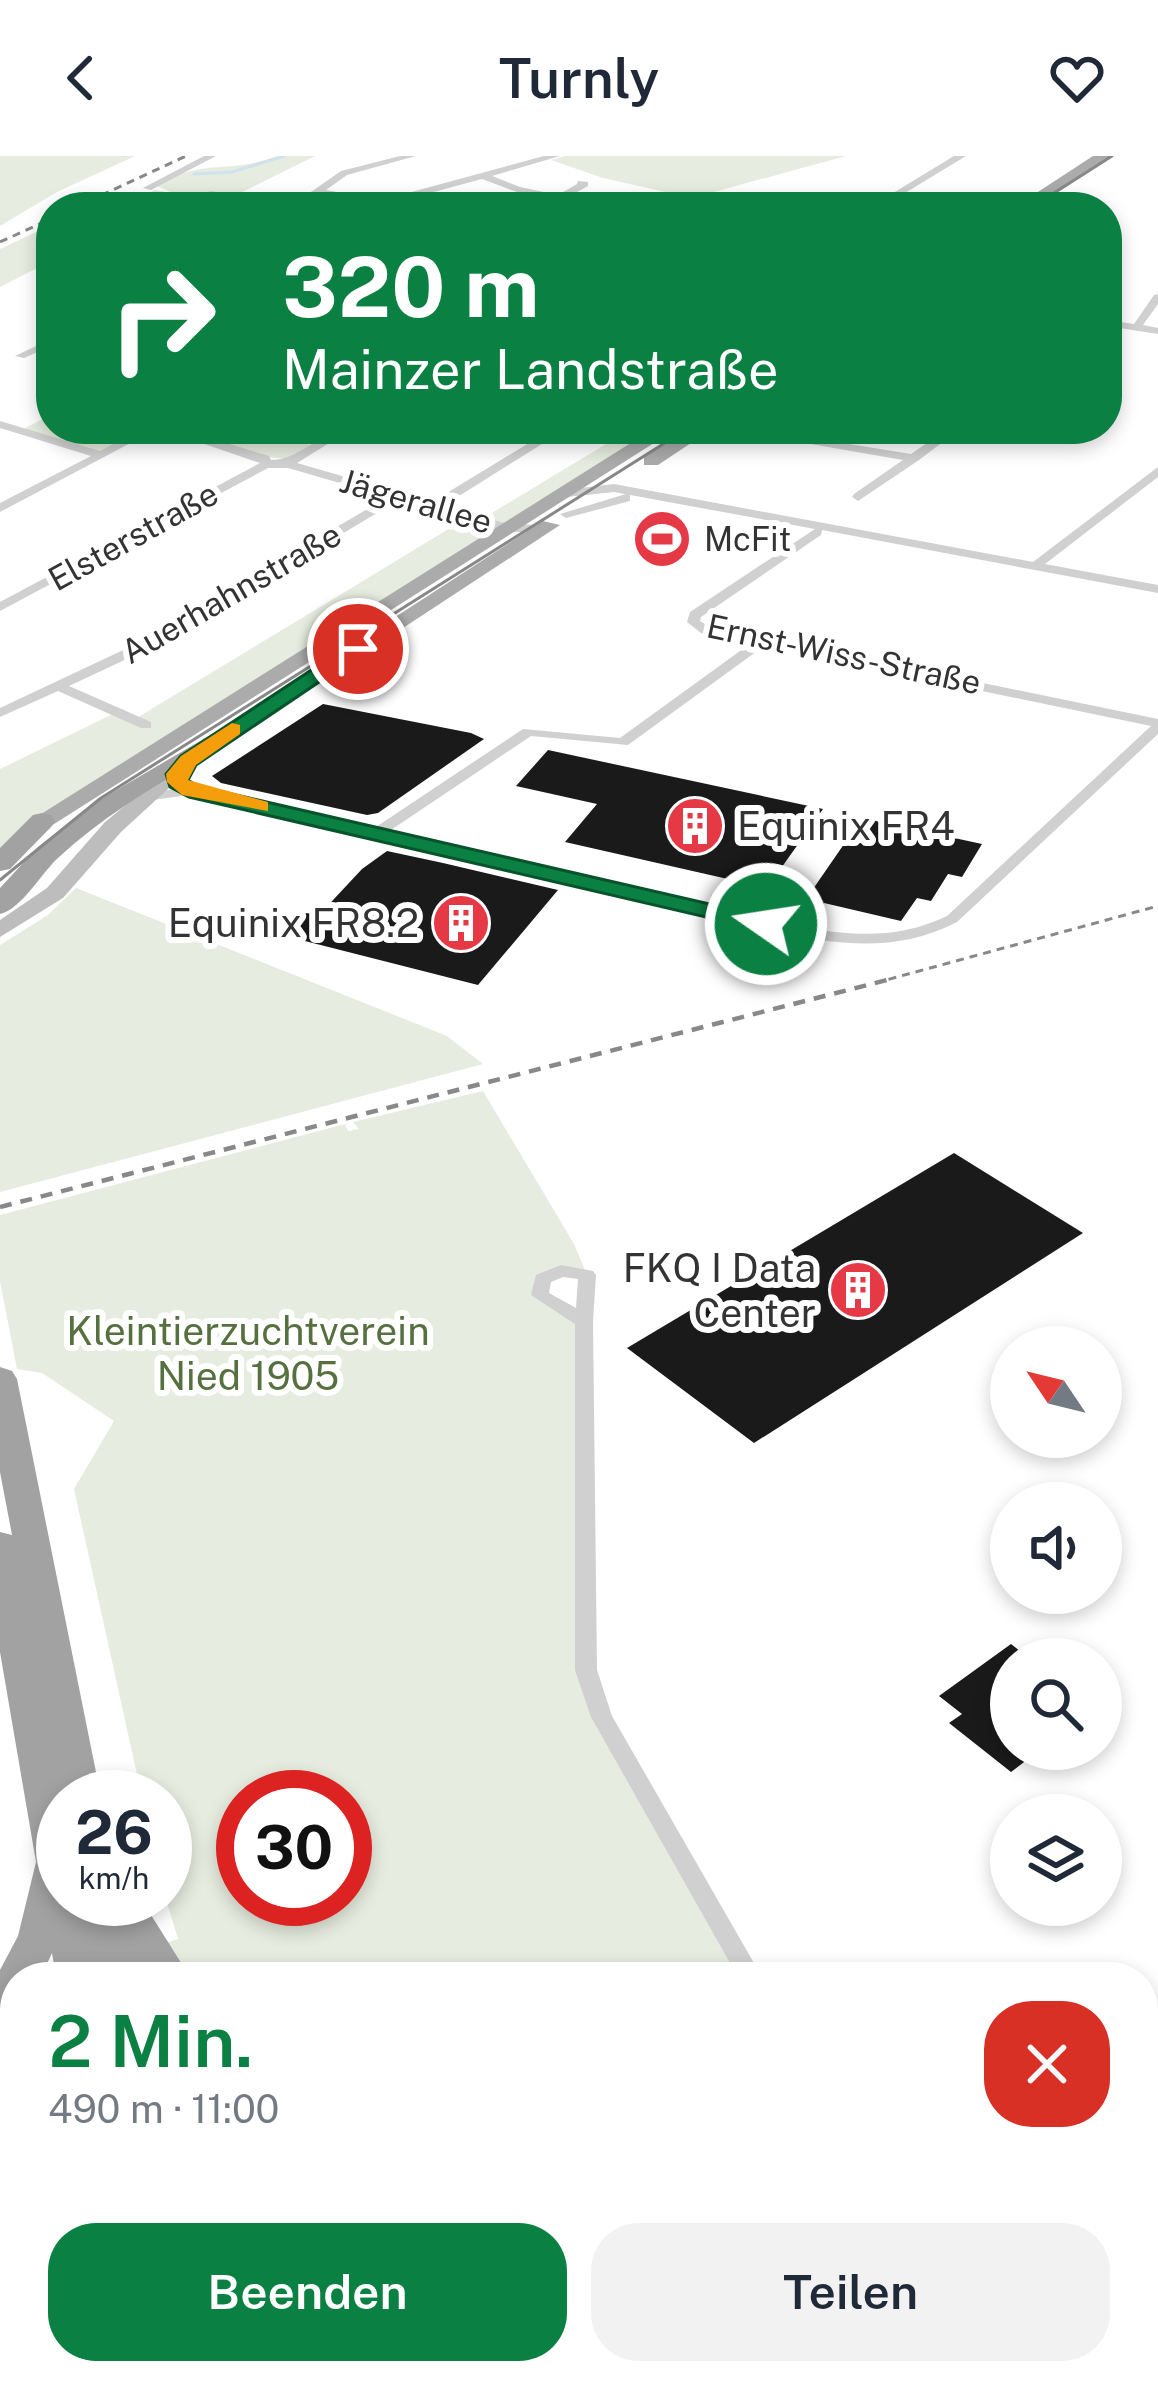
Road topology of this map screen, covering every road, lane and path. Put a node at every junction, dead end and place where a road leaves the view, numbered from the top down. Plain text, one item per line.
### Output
1 (211, 156) edge
2 (411, 156) edge
3 (555, 156) edge
4 (962, 156) edge
5 (1112, 159) edge
6 (480, 176) junction
7 (581, 183) dead end
8 (148, 188) dead end
9 (318, 192) edge
10 (417, 192) edge
11 (536, 192) edge
12 (572, 192) edge
13 (900, 192) edge
14 (1051, 192) edge
15 (1068, 192) edge
16 (1158, 297) edge
17 (1122, 326) edge
18 (1136, 328) junction
19 (1158, 331) edge
20 (36, 349) edge
21 (20, 356) dead end
22 (0, 424) edge
23 (36, 435) edge
24 (65, 444) edge
25 (122, 444) edge
26 (213, 444) edge
27 (321, 444) edge
28 (536, 444) edge
29 (652, 444) edge
30 (678, 444) edge
31 (800, 444) edge
32 (934, 444) edge
33 (100, 455) junction
34 (915, 458) junction
35 (265, 461) junction
36 (290, 462) junction
37 (1158, 471) edge
38 (613, 484) junction
39 (0, 486) edge
40 (26, 494) junction
41 (398, 496) junction
42 (858, 496) dead end
43 (566, 503) junction
44 (436, 506) junction
45 (0, 508) edge
46 (507, 528) junction
47 (544, 529) junction
48 (811, 531) junction
49 (1034, 567) junction
50 (1158, 590) edge
51 (0, 607) edge
52 (762, 641) junction
53 (62, 688) junction
54 (0, 712) edge
55 (146, 725) dead end
56 (1158, 725) edge
57 (229, 732) junction
58 (188, 760) junction
59 (189, 790) junction
60 (141, 799) junction
61 (42, 821) joint
62 (376, 834) junction
63 (0, 859) edge
64 (6, 918) edge
65 (584, 1322) dead end
66 (0, 1379) edge
67 (0, 1546) edge
68 (41, 1770) edge
69 (76, 1770) edge
70 (40, 1926) edge
71 (69, 1926) edge
72 (105, 1926) edge
73 (133, 1926) edge
74 (24, 1962) edge
75 (75, 1962) edge
76 (112, 1962) edge
77 (156, 1962) edge
78 (741, 1962) edge

1 - 8 street
2 - 9 street
3 - 6 street
4 - 13 street
5 - 14 main road
5 - 15 main road
6 - 10 street
6 - 11 street
7 - 12 street
16 - 18 street
17 - 18 street
18 - 19 street
20 - 21 street
22 - 23 street
24 - 33 street
25 - 33 street
26 - 35 street, Jägerallee
27 - 36 street
28 - 44 street
29 - 38 main road
30 - 38 main road
31 - 34 street
32 - 34 street
33 - 40 street
34 - 42 street
35 - 36 street, Jägerallee
35 - 51 street, Elsterstraße
36 - 41 street, Jägerallee
37 - 49 street
38 - 43 main road
38 - 43 main road
38 - 48 street
38 - 48 street
39 - 40 street
40 - 45 street
41 - 44 street, Jägerallee
41 - 53 street, Auerhahnstraße
43 - 46 main road
43 - 47 main road
44 - 46 street, Jägerallee
46 - 47 street, Jägerallee
46 - 61 main road
47 - 57 main road
48 - 49 street
48 - 52 street, Ernst-Wiss-Straße
49 - 50 street
52 - 56 street, Ernst-Wiss-Straße
52 - 62 street
53 - 54 street, Auerhahnstraße
53 - 55 street, Auerhahnstraße
56 - 62 street
57 - 58 main road
57 - 64 highway
58 - 59 street
58 - 60 main road
59 - 60 street
59 - 62 street
60 - 64 main road
61 - 63 highway
65 - 78 street
66 - 69 highway
67 - 68 highway
70 - 74 highway
71 - 75 highway
72 - 76 highway
73 - 77 highway

